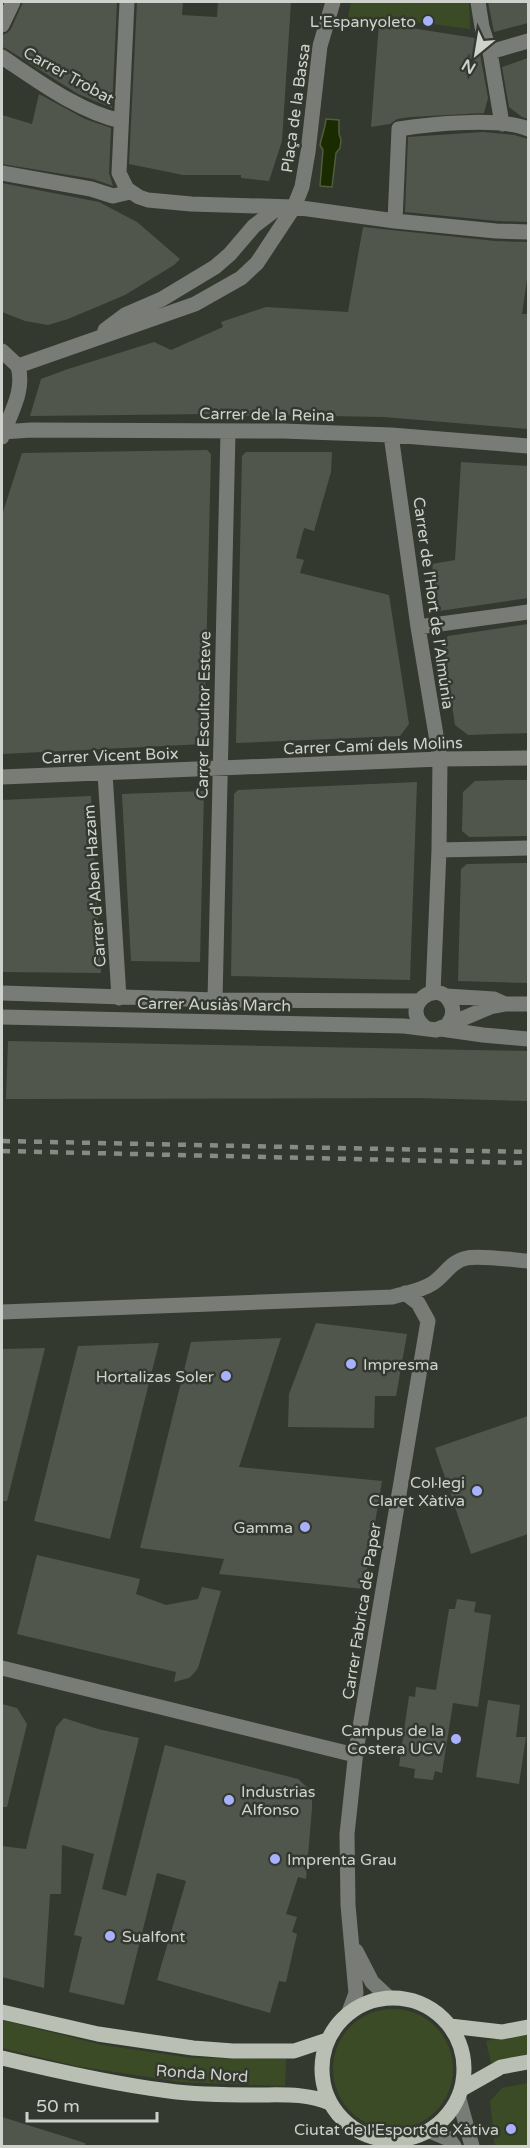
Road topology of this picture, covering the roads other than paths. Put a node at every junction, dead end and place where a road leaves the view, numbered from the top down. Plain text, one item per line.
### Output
1 (13, 2) edge
2 (127, 2) edge
3 (478, 2) edge
4 (331, 6) edge
5 (2, 25) edge
6 (528, 41) edge
7 (490, 52) junction
8 (2, 57) edge
9 (121, 122) junction
10 (502, 124) junction
11 (528, 129) edge
12 (2, 173) edge
13 (130, 192) junction
14 (287, 207) junction
15 (395, 221) junction
16 (528, 232) edge
17 (92, 339) junction
18 (2, 351) edge
19 (18, 366) junction
20 (228, 432) junction
21 (2, 434) edge
22 (391, 435) junction
23 (528, 446) edge
24 (528, 612) edge
25 (418, 627) junction
26 (528, 758) edge
27 (440, 759) junction
28 (219, 769) junction
29 (105, 773) junction
30 (2, 777) edge
31 (528, 848) edge
32 (439, 850) junction
33 (2, 993) edge
34 (440, 994) junction
35 (119, 998) junction
36 (215, 1000) junction
37 (419, 1001) junction
38 (506, 1004) junction
39 (528, 1004) edge
40 (2, 1017) edge
41 (438, 1027) junction
42 (528, 1039) edge
43 (528, 1261) edge
44 (405, 1293) junction
45 (2, 1312) edge
46 (2, 1668) edge
47 (356, 1755) junction
48 (352, 1944) junction
49 (388, 1998) junction
50 (2, 2012) edge
51 (349, 2012) junction
52 (450, 2026) junction
53 (528, 2026) edge
54 (327, 2040) junction
55 (2, 2058) edge
56 (528, 2062) edge
57 (460, 2094) junction
58 (330, 2103) junction
59 (430, 2131) junction
60 (454, 2146) edge
61 (472, 2146) edge

1 - 5 street
2 - 9 street
3 - 7 street
4 - 14 street, Plaça de la Bassa
6 - 7 street
7 - 10 street
8 - 9 street, Carrer Trobat
9 - 13 street
10 - 11 street
10 - 15 street
12 - 13 street
13 - 14 street
14 - 15 street
14 - 17 street
14 - 17 street, Plaça de la Bassa
15 - 16 street
17 - 19 street, Plaça de la Bassa
18 - 19 street
19 - 21 street
20 - 21 street, Carrer de la Reina
20 - 22 street, Carrer de la Reina
20 - 28 street, Carrer Escultor Esteve
22 - 23 street, Carrer de la Reina
22 - 25 street, Carrer de l'Hort de l'Almúnia
24 - 25 street
25 - 27 street, Carrer de l'Hort de l'Almúnia
26 - 27 street, Carrer Camí dels Molins
27 - 28 street, Carrer Camí dels Molins
27 - 32 street, Carrer de l'Hort de l'Almúnia
28 - 29 street, Carrer Vicent Boix
28 - 36 street, Carrer Escultor Esteve
29 - 30 street, Carrer Vicent Boix
29 - 35 street, Carrer d'Aben Hazam
31 - 32 street
32 - 34 street, Carrer de l'Hort de l'Almúnia
33 - 35 street, Carrer Ausiàs March
34 - 37 street
34 - 38 street, Carrer Ausiàs March
34 - 41 street
35 - 36 street, Carrer Ausiàs March
36 - 37 street, Carrer Ausiàs March
37 - 41 street
38 - 39 street, Carrer Ausiàs March
38 - 41 street, Carrer Ausiàs March
40 - 41 street, Carrer Ausiàs March
41 - 42 street, Carrer Ausiàs March
43 - 44 street
44 - 45 street
44 - 47 street, Carrer Fabrica de Paper
46 - 47 street
47 - 48 street, Carrer Fabrica de Paper
48 - 49 street, Carrer Fabrica de Paper
48 - 51 street, Carrer Fabrica de Paper
49 - 51 main road
49 - 52 main road
50 - 54 main road, Ronda Nord
51 - 54 main road
52 - 53 main road
52 - 57 main road
54 - 58 main road
55 - 58 main road, Ronda Nord
56 - 57 main road
57 - 59 main road
57 - 61 street
58 - 59 main road
59 - 60 street

